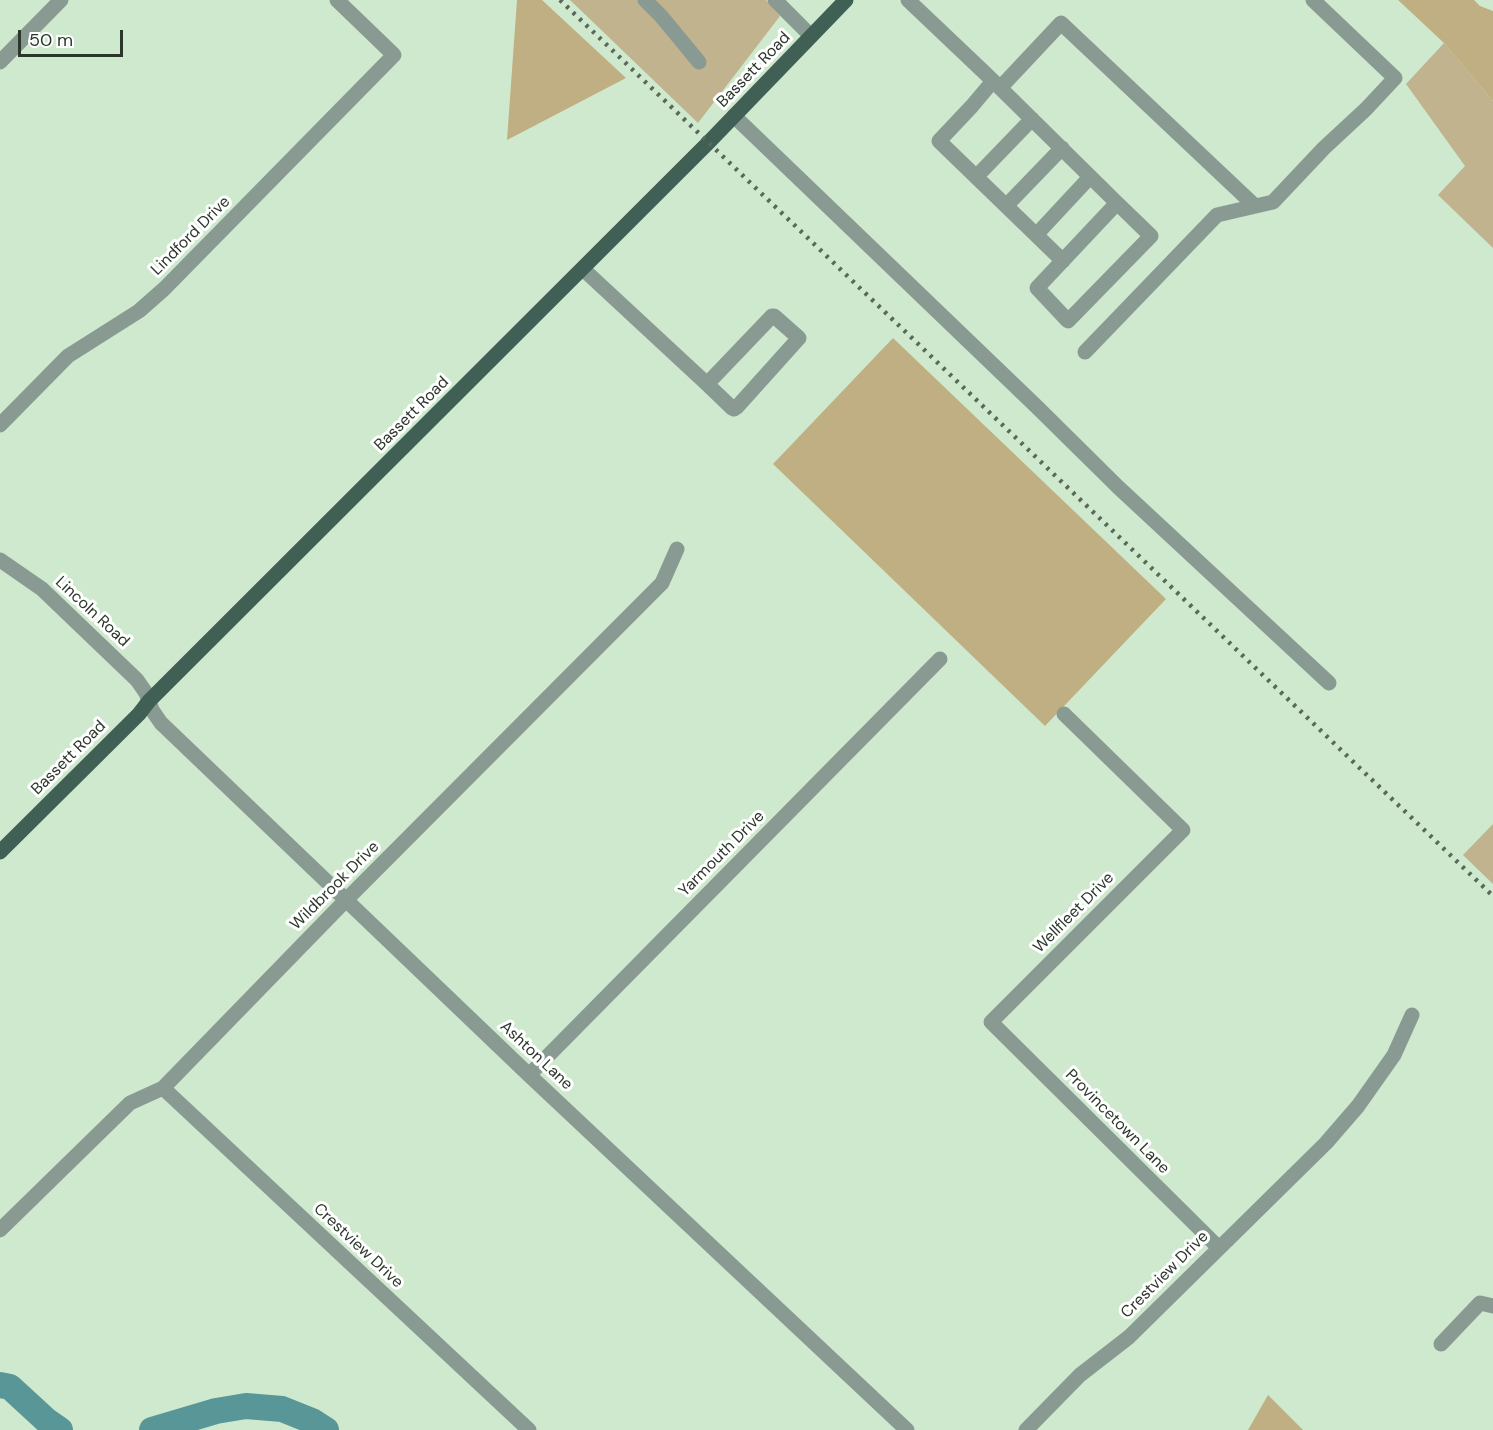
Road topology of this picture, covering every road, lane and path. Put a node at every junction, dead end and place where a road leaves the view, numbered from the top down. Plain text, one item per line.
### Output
1 (61, 0) edge
2 (337, 0) edge
3 (645, 0) edge
4 (775, 0) edge
5 (846, 0) edge
6 (908, 0) edge
7 (1313, 0) edge
8 (811, 36) junction
9 (0, 62) edge
10 (699, 62) dead end
11 (997, 85) junction
12 (734, 116) junction
13 (1032, 119) junction
14 (1062, 148) junction
15 (976, 177) junction
16 (1090, 177) junction
17 (1117, 203) junction
18 (1006, 206) junction
19 (1255, 206) junction
20 (1036, 235) junction
21 (1063, 261) junction
22 (583, 269) junction
23 (1085, 352) dead end
24 (707, 384) junction
25 (0, 426) edge
26 (677, 549) dead end
27 (0, 560) edge
28 (940, 659) dead end
29 (1329, 682) dead end
30 (149, 701) junction
31 (1064, 714) dead end
32 (0, 852) edge
33 (346, 900) junction
34 (1412, 1015) dead end
35 (991, 1022) joint
36 (529, 1075) junction
37 (163, 1088) junction
38 (0, 1230) edge
39 (1218, 1248) junction
40 (1493, 1306) edge
41 (1441, 1344) dead end
42 (529, 1430) edge
43 (907, 1430) edge
44 (1026, 1430) edge

1 - 9 street
2 - 25 street, Lindford Drive
3 - 10 street
4 - 8 street, Bassett Road
5 - 8 main road
6 - 11 street
7 - 19 street
8 - 12 main road, Bassett Road
11 - 13 street
11 - 15 street
11 - 19 street
12 - 22 main road, Bassett Road
12 - 29 street
13 - 14 street
13 - 15 street
14 - 16 street
14 - 18 street
15 - 18 street
16 - 17 street
16 - 20 street
17 - 21 street
17 - 21 street
18 - 20 street
19 - 23 street
20 - 21 street
22 - 24 street
22 - 30 main road, Bassett Road
24 - 24 street
26 - 33 street, Wildbrook Drive
27 - 30 street, Lincoln Road
28 - 36 street, Yarmouth Drive
30 - 32 main road, Bassett Road
30 - 33 street, Ashton Lane
31 - 35 street, Wellfleet Drive
33 - 36 street, Ashton Lane
33 - 37 street, Wildbrook Drive
34 - 39 street, Crestview Drive
35 - 39 street, Provincetown Lane
36 - 43 street, Ashton Lane
37 - 38 street, Wildbrook Drive
37 - 42 street, Crestview Drive
39 - 44 street, Crestview Drive
40 - 41 street

